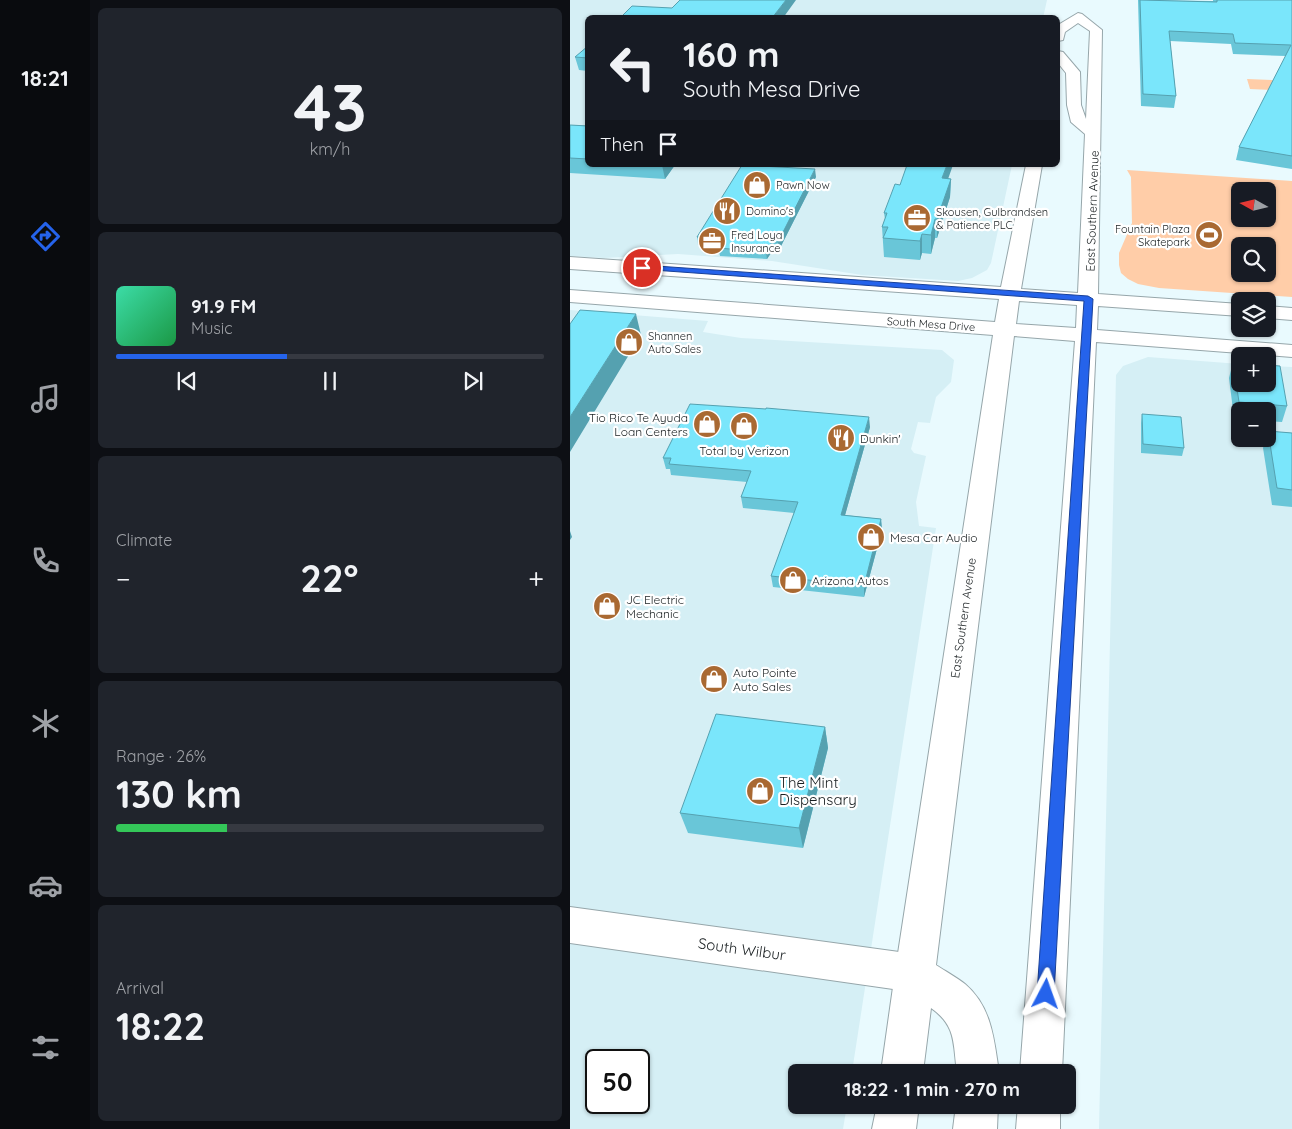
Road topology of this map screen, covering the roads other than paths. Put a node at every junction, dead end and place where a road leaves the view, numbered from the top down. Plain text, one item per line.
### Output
1 (1080, 1) dead end
2 (1078, 17) junction
3 (1060, 29) edge
4 (1060, 57) edge
5 (1094, 133) junction
6 (1034, 167) edge
7 (570, 263) edge
8 (660, 269) junction
9 (570, 276) edge
10 (1010, 294) junction
11 (570, 296) edge
12 (1088, 299) junction
13 (1231, 309) edge
14 (1276, 313) edge
15 (1292, 314) edge
16 (1005, 329) junction
17 (1086, 335) junction
18 (1292, 351) edge
19 (570, 925) edge
20 (914, 973) junction
21 (903, 1064) edge
22 (977, 1064) edge
23 (1041, 1064) edge
24 (896, 1114) edge
25 (976, 1114) edge
26 (1039, 1114) edge
27 (894, 1129) edge
28 (975, 1129) edge
29 (1038, 1129) edge

1 - 2 main road
2 - 3 main road
2 - 5 main road, East Southern Avenue
4 - 5 main road
5 - 12 main road, East Southern Avenue
6 - 10 main road, East Southern Avenue
7 - 8 main road
8 - 9 main road
8 - 10 main road
10 - 12 main road
10 - 16 main road, East Southern Avenue
11 - 16 main road, South Mesa Drive
12 - 13 main road
12 - 17 main road, East Southern Avenue
14 - 15 main road
16 - 17 main road, South Mesa Drive
16 - 20 main road, East Southern Avenue
17 - 18 main road, South Mesa Drive
17 - 23 main road, East Southern Avenue
19 - 20 main road, South Wilbur
20 - 21 main road, East Southern Avenue
20 - 22 main road
24 - 27 main road
25 - 28 main road
26 - 29 main road

